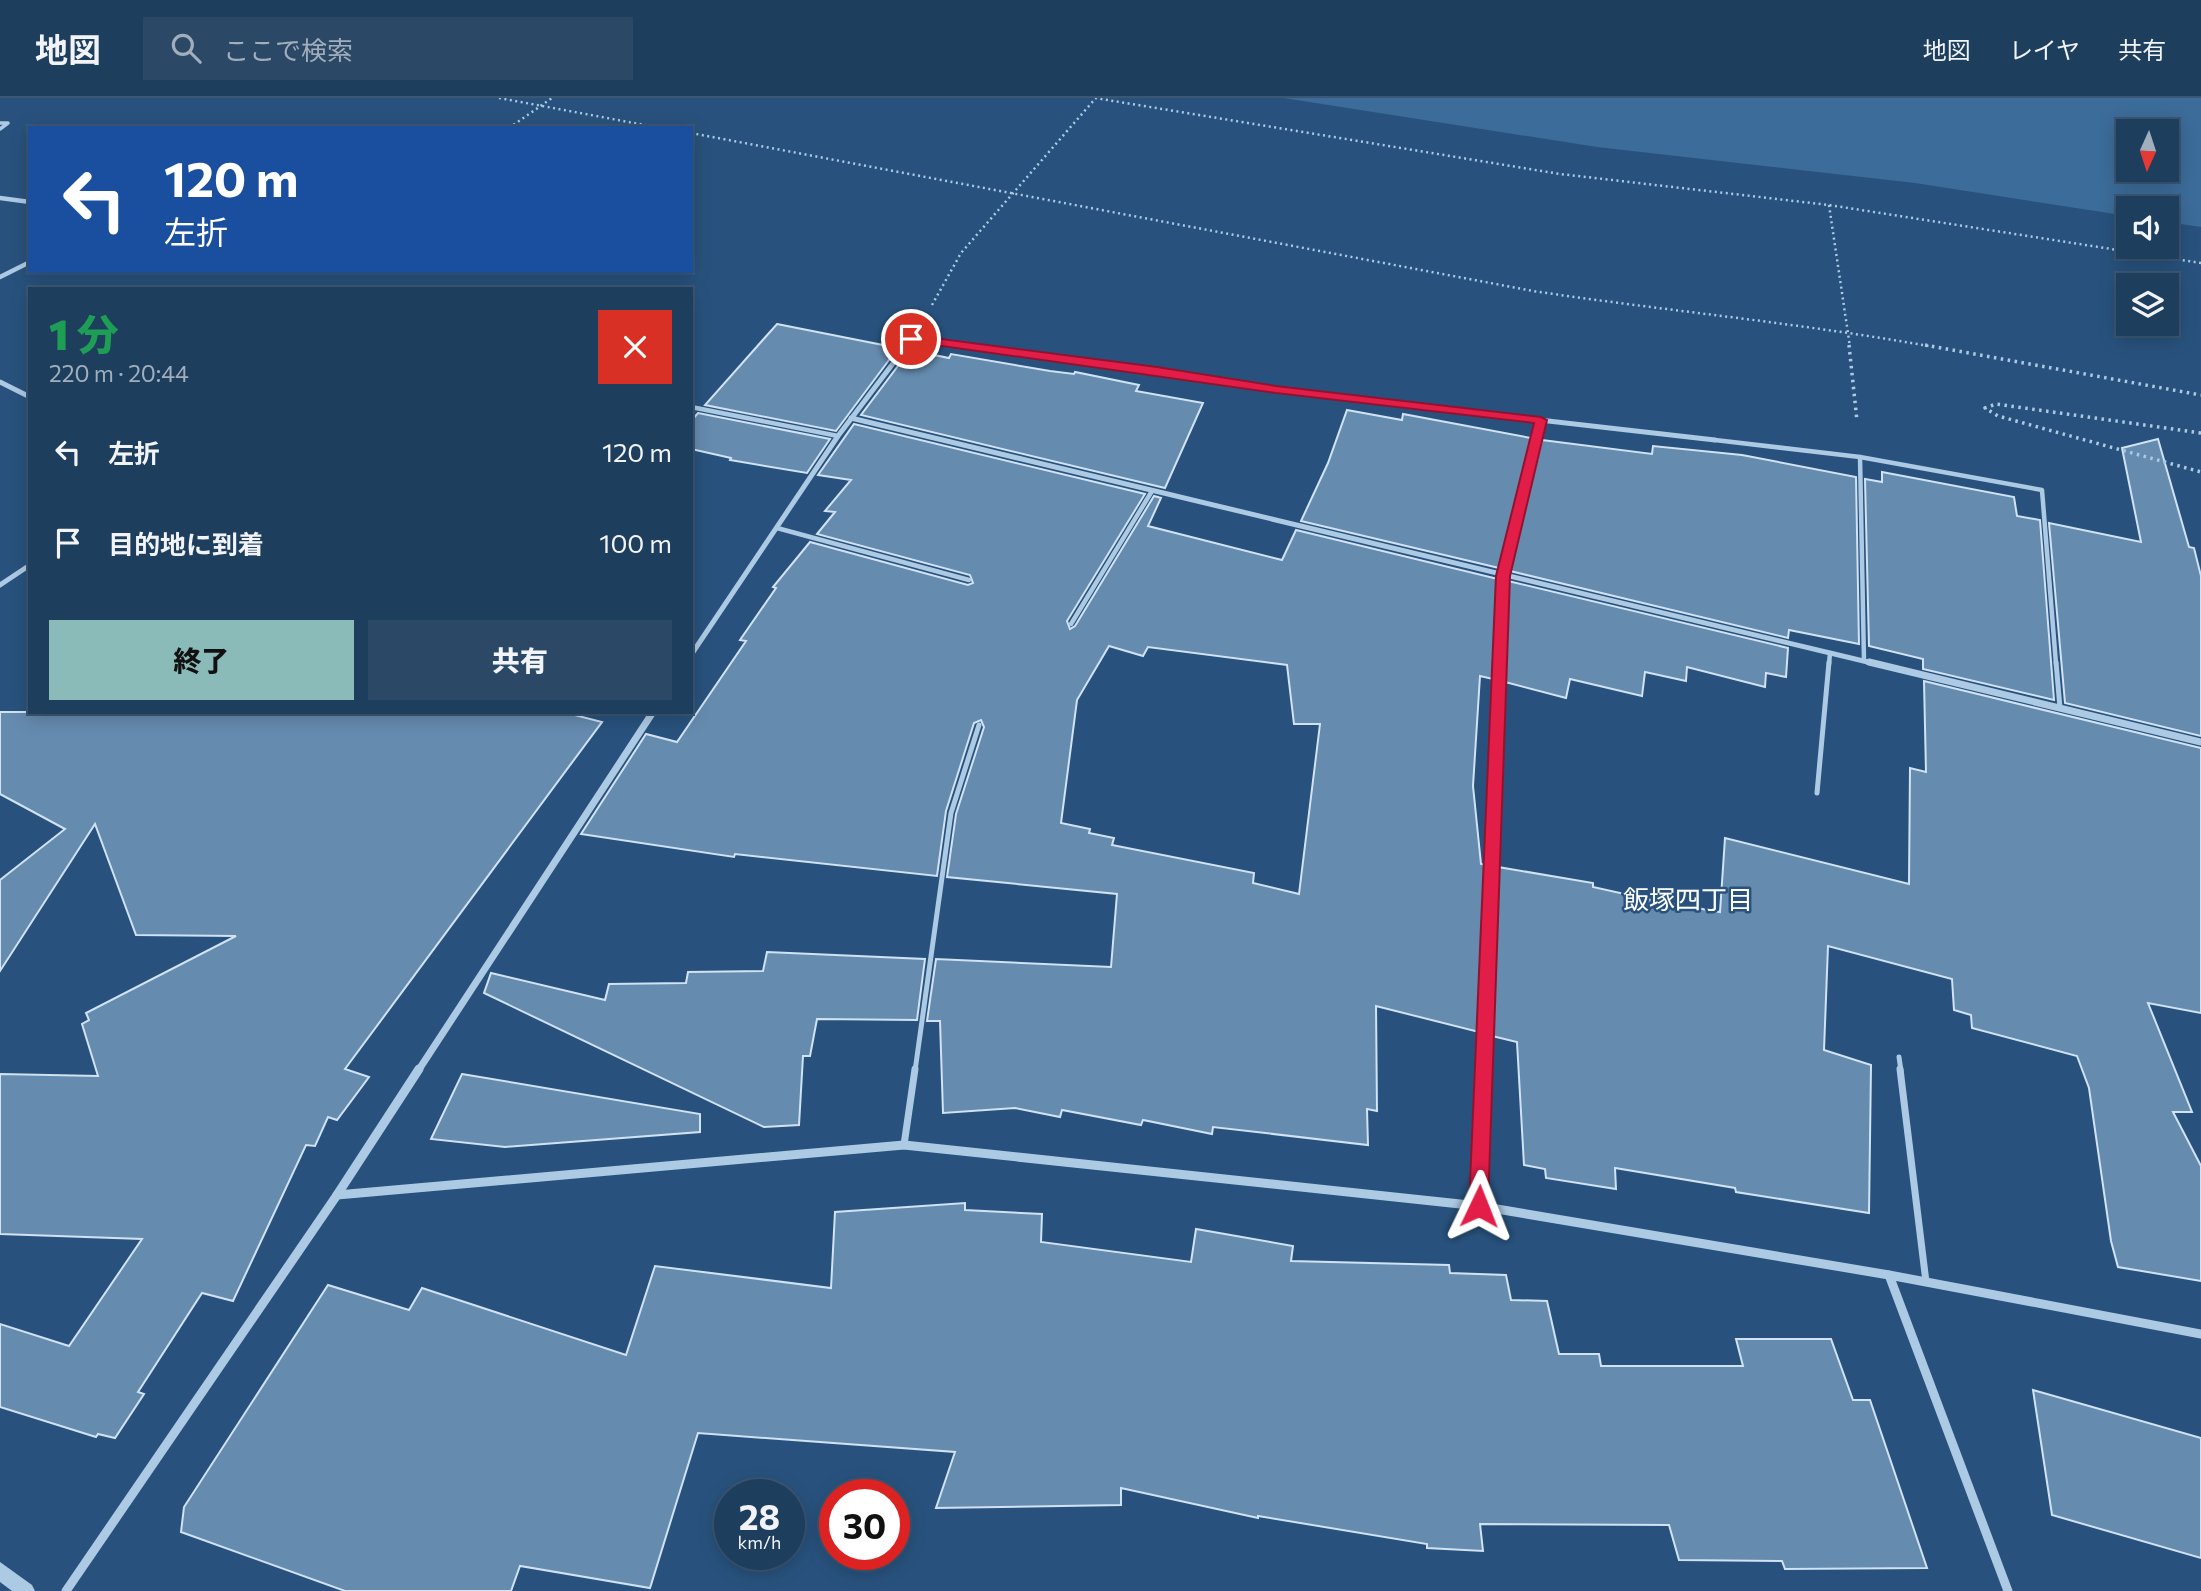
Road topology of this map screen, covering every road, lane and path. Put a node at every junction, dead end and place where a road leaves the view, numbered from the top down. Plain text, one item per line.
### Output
1 (499, 98) edge
2 (552, 98) edge
3 (1095, 98) edge
4 (542, 106) junction
5 (0, 123) edge
6 (512, 126) edge
7 (650, 126) edge
8 (0, 129) edge
9 (693, 133) edge
10 (1010, 193) junction
11 (0, 198) edge
12 (28, 202) edge
13 (1829, 205) junction
14 (28, 263) edge
15 (2201, 263) edge
16 (0, 277) edge
17 (1848, 331) junction
18 (911, 339) junction
19 (0, 382) edge
20 (7, 385) junction
21 (0, 389) edge
22 (2201, 395) edge
23 (28, 396) edge
24 (693, 407) edge
25 (851, 418) junction
26 (1541, 420) junction
27 (2201, 433) edge
28 (838, 436) junction
29 (1715, 440) joint
30 (1860, 457) junction
31 (2201, 472) edge
32 (1152, 491) junction
33 (777, 528) junction
34 (28, 566) edge
35 (1503, 576) junction
36 (969, 580) dead end
37 (0, 585) edge
38 (1071, 624) dead end
39 (693, 652) edge
40 (1830, 653) junction
41 (1864, 661) junction
42 (2060, 708) junction
43 (652, 714) edge
44 (979, 725) dead end
45 (2201, 742) edge
46 (1817, 793) dead end
47 (1899, 1056) dead end
48 (904, 1145) junction
49 (337, 1195) junction
50 (1479, 1206) junction
51 (1889, 1275) junction
52 (1926, 1282) junction
53 (2201, 1334) edge
54 (0, 1571) edge
55 (26, 1591) edge
56 (66, 1591) edge
57 (2008, 1591) edge

1 - 4 path
2 - 4 path
3 - 10 path
3 - 13 path
4 - 6 path
4 - 7 path
5 - 8 lane
9 - 10 path
10 - 17 path
10 - 18 path
11 - 12 street
13 - 15 path
13 - 17 path
14 - 16 street
17 - 22 path
17 - 30 path
18 - 25 street
18 - 26 street
19 - 20 street
20 - 21 lane
20 - 23 street
24 - 28 lane
25 - 28 street
25 - 32 street
26 - 29 street
26 - 35 street
27 - 31 path
28 - 33 street
29 - 30 lane
30 - 41 lane
30 - 42 lane
32 - 35 street
32 - 38 lane
33 - 36 lane
33 - 39 street
34 - 37 street
35 - 40 street
35 - 50 street
40 - 41 street
40 - 46 lane
41 - 42 street
42 - 45 street
43 - 49 street
44 - 48 lane
47 - 52 lane
48 - 49 street
48 - 50 street
49 - 56 street
50 - 51 street
51 - 52 street
51 - 57 street
52 - 53 street
54 - 55 street

